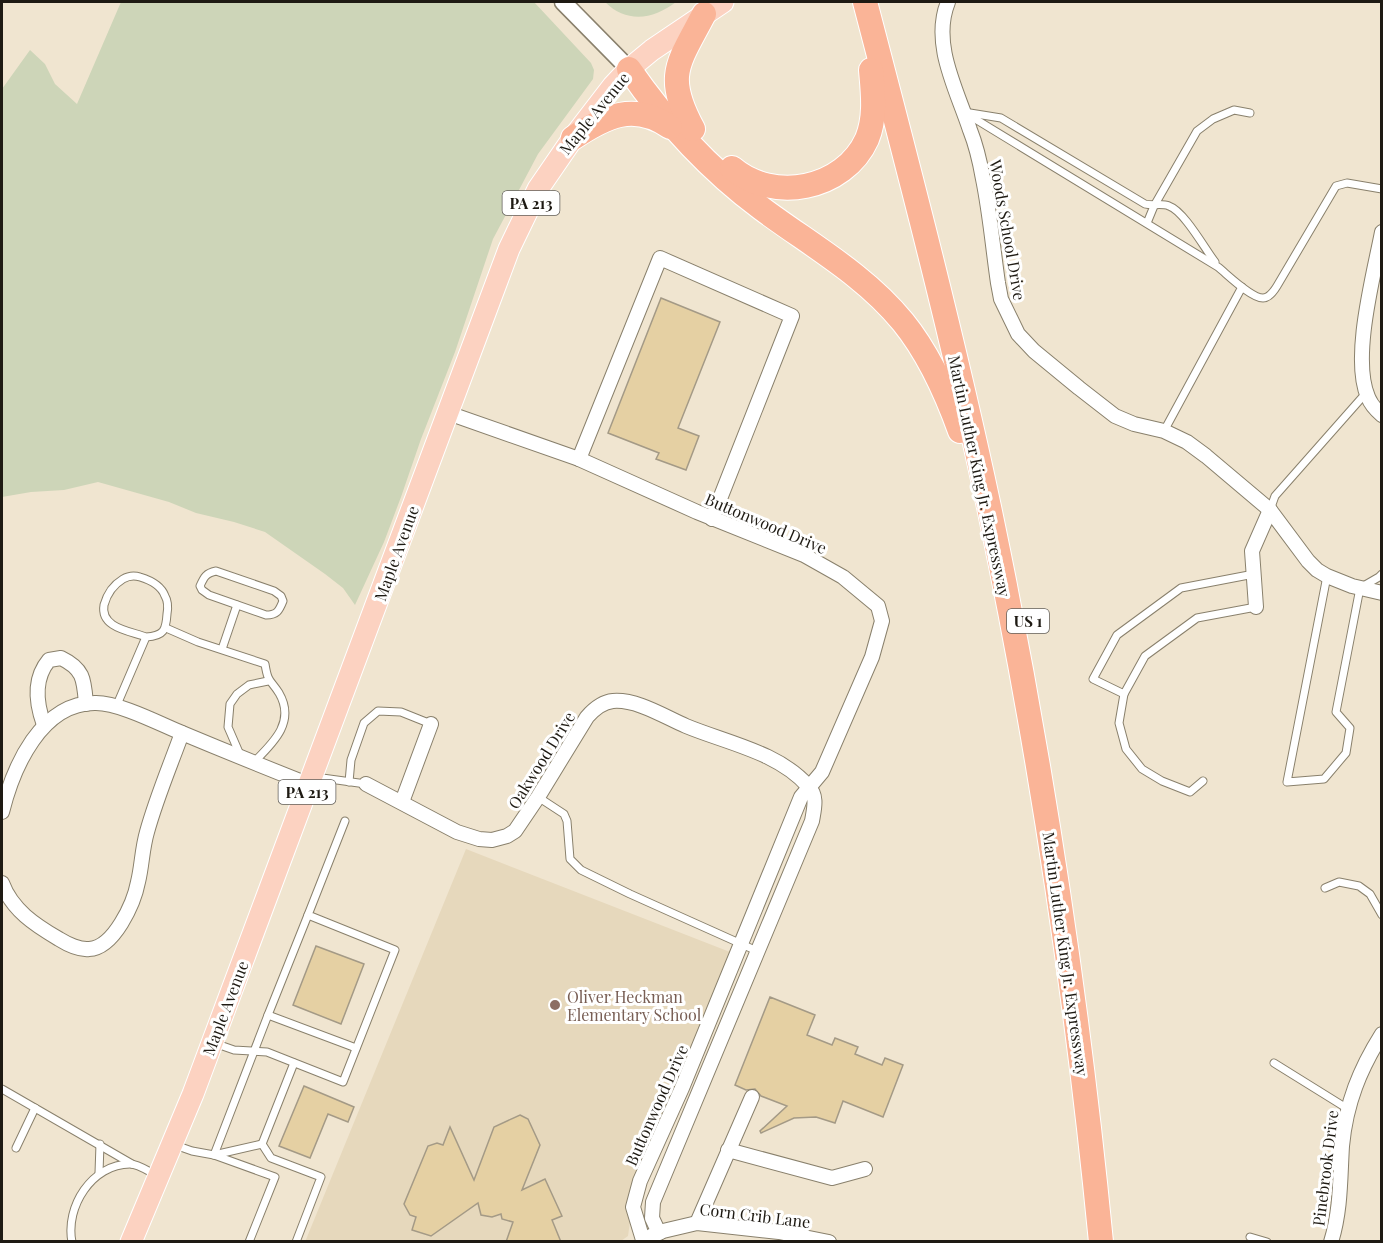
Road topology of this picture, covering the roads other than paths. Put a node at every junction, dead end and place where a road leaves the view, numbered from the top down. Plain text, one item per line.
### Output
1 (563, 2) edge
2 (948, 2) edge
3 (872, 5) edge
4 (713, 8) edge
5 (629, 69) junction
6 (964, 112) junction
7 (1250, 113) dead end
8 (688, 133) junction
9 (573, 138) junction
10 (1382, 189) edge
11 (1154, 206) junction
12 (1147, 223) junction
13 (1382, 232) edge
14 (1218, 267) junction
15 (1242, 287) junction
16 (1366, 393) junction
17 (448, 413) junction
18 (1382, 415) edge
19 (1164, 431) junction
20 (579, 459) junction
21 (989, 509) junction
22 (1270, 510) junction
23 (712, 519) junction
24 (1254, 574) junction
25 (1382, 574) edge
26 (1327, 576) junction
27 (1360, 588) junction
28 (1382, 593) edge
29 (237, 605) junction
30 (1256, 607) joint
31 (166, 628) junction
32 (146, 637) junction
33 (222, 649) junction
34 (268, 681) junction
35 (1124, 694) junction
36 (86, 704) junction
37 (116, 707) junction
38 (431, 724) joint
39 (44, 725) junction
40 (182, 733) junction
41 (240, 757) junction
42 (254, 762) junction
43 (311, 781) junction
44 (350, 782) junction
45 (1203, 782) dead end
46 (366, 784) joint
47 (810, 788) junction
48 (538, 797) junction
49 (402, 802) junction
50 (2, 812) edge
51 (345, 821) dead end
52 (2, 883) edge
53 (1325, 888) dead end
54 (308, 915) junction
55 (1382, 915) edge
56 (742, 945) junction
57 (757, 951) junction
58 (268, 1015) junction
59 (1382, 1034) edge
60 (212, 1042) junction
61 (356, 1048) junction
62 (255, 1052) junction
63 (294, 1063) junction
64 (1274, 1063) dead end
65 (2, 1091) edge
66 (752, 1097) dead end
67 (35, 1108) junction
68 (1348, 1109) junction
69 (100, 1144) junction
70 (171, 1144) junction
71 (262, 1144) junction
72 (16, 1148) dead end
73 (728, 1150) junction
74 (214, 1155) junction
75 (132, 1164) junction
76 (865, 1168) dead end
77 (160, 1172) junction
78 (99, 1173) junction
79 (697, 1223) junction
80 (659, 1233) junction
81 (778, 1237) edge
82 (1250, 1238) dead end
83 (642, 1241) edge
84 (72, 1242) edge
85 (131, 1242) edge
86 (249, 1242) edge
87 (296, 1242) edge
88 (829, 1242) edge
89 (1101, 1242) edge
90 (1118, 1242) edge
91 (1267, 1242) edge
92 (1331, 1242) edge

1 - 5 street
2 - 6 street, Woods School Drive
3 - 8 highway
3 - 21 highway, Martin Luther King Jr. Expressway / US 1
3 - 90 highway, Martin Luther King Jr. Expressway / US 1
4 - 5 main road, Maple Avenue / PA 213
4 - 8 highway
5 - 8 highway
5 - 9 main road, Maple Avenue / PA 213
6 - 11 lane
6 - 12 lane
6 - 19 street, Woods School Drive
7 - 11 lane
8 - 9 highway
8 - 21 highway
9 - 17 main road, Maple Avenue / PA 213
10 - 15 lane
11 - 12 lane
11 - 14 lane
12 - 14 lane
13 - 16 street
14 - 15 lane
15 - 19 lane
16 - 18 street
16 - 22 lane
17 - 20 street, Buttonwood Drive
17 - 43 main road, Maple Avenue / PA 213
19 - 22 street, Woods School Drive
20 - 23 street, Buttonwood Drive
20 - 23 street
21 - 89 highway, Martin Luther King Jr. Expressway / US 1
22 - 24 street
22 - 26 street, Woods School Drive
23 - 47 street, Buttonwood Drive
24 - 30 street
24 - 35 lane
25 - 27 lane
26 - 27 street, Woods School Drive
26 - 27 lane
27 - 28 street, Woods School Drive
29 - 29 lane
29 - 33 lane
30 - 35 lane
31 - 32 lane
31 - 32 lane
31 - 33 lane
32 - 37 lane
33 - 34 lane
34 - 41 lane
34 - 42 lane
35 - 45 lane
36 - 37 street
36 - 39 street
36 - 39 street
37 - 40 street
38 - 44 lane
38 - 49 street
39 - 50 street
40 - 41 street
40 - 52 street
41 - 42 street
42 - 43 street
43 - 44 lane
43 - 60 main road, Maple Avenue / PA 213
44 - 46 lane
46 - 49 street, Oakwood Drive
47 - 48 street, Oakwood Drive
47 - 56 street, Buttonwood Drive
47 - 57 street, Buttonwood Drive
48 - 49 street, Oakwood Drive
48 - 56 lane
51 - 54 lane
53 - 55 lane
54 - 58 lane
54 - 61 lane
56 - 57 lane
56 - 83 street, Buttonwood Drive
57 - 80 street, Buttonwood Drive
58 - 61 lane
58 - 62 lane
59 - 68 street, Pinebrook Drive
60 - 62 lane
60 - 70 main road, Maple Avenue / PA 213
61 - 63 lane
62 - 63 lane
62 - 74 lane
63 - 71 lane
64 - 68 lane
65 - 67 lane
66 - 73 street
67 - 69 lane
67 - 72 lane
68 - 92 street, Pinebrook Drive
69 - 75 lane
69 - 78 lane
70 - 74 lane
70 - 77 main road, Maple Avenue / PA 213
71 - 74 lane
71 - 87 lane
73 - 76 street
73 - 79 street
74 - 86 lane
75 - 77 lane
75 - 78 lane
77 - 85 main road, PA 213
78 - 84 lane
79 - 80 street, Corn Crib Lane
79 - 81 street, Corn Crib Lane
80 - 83 street, Corn Crib Lane
81 - 88 street, Corn Crib Lane
82 - 91 lane

